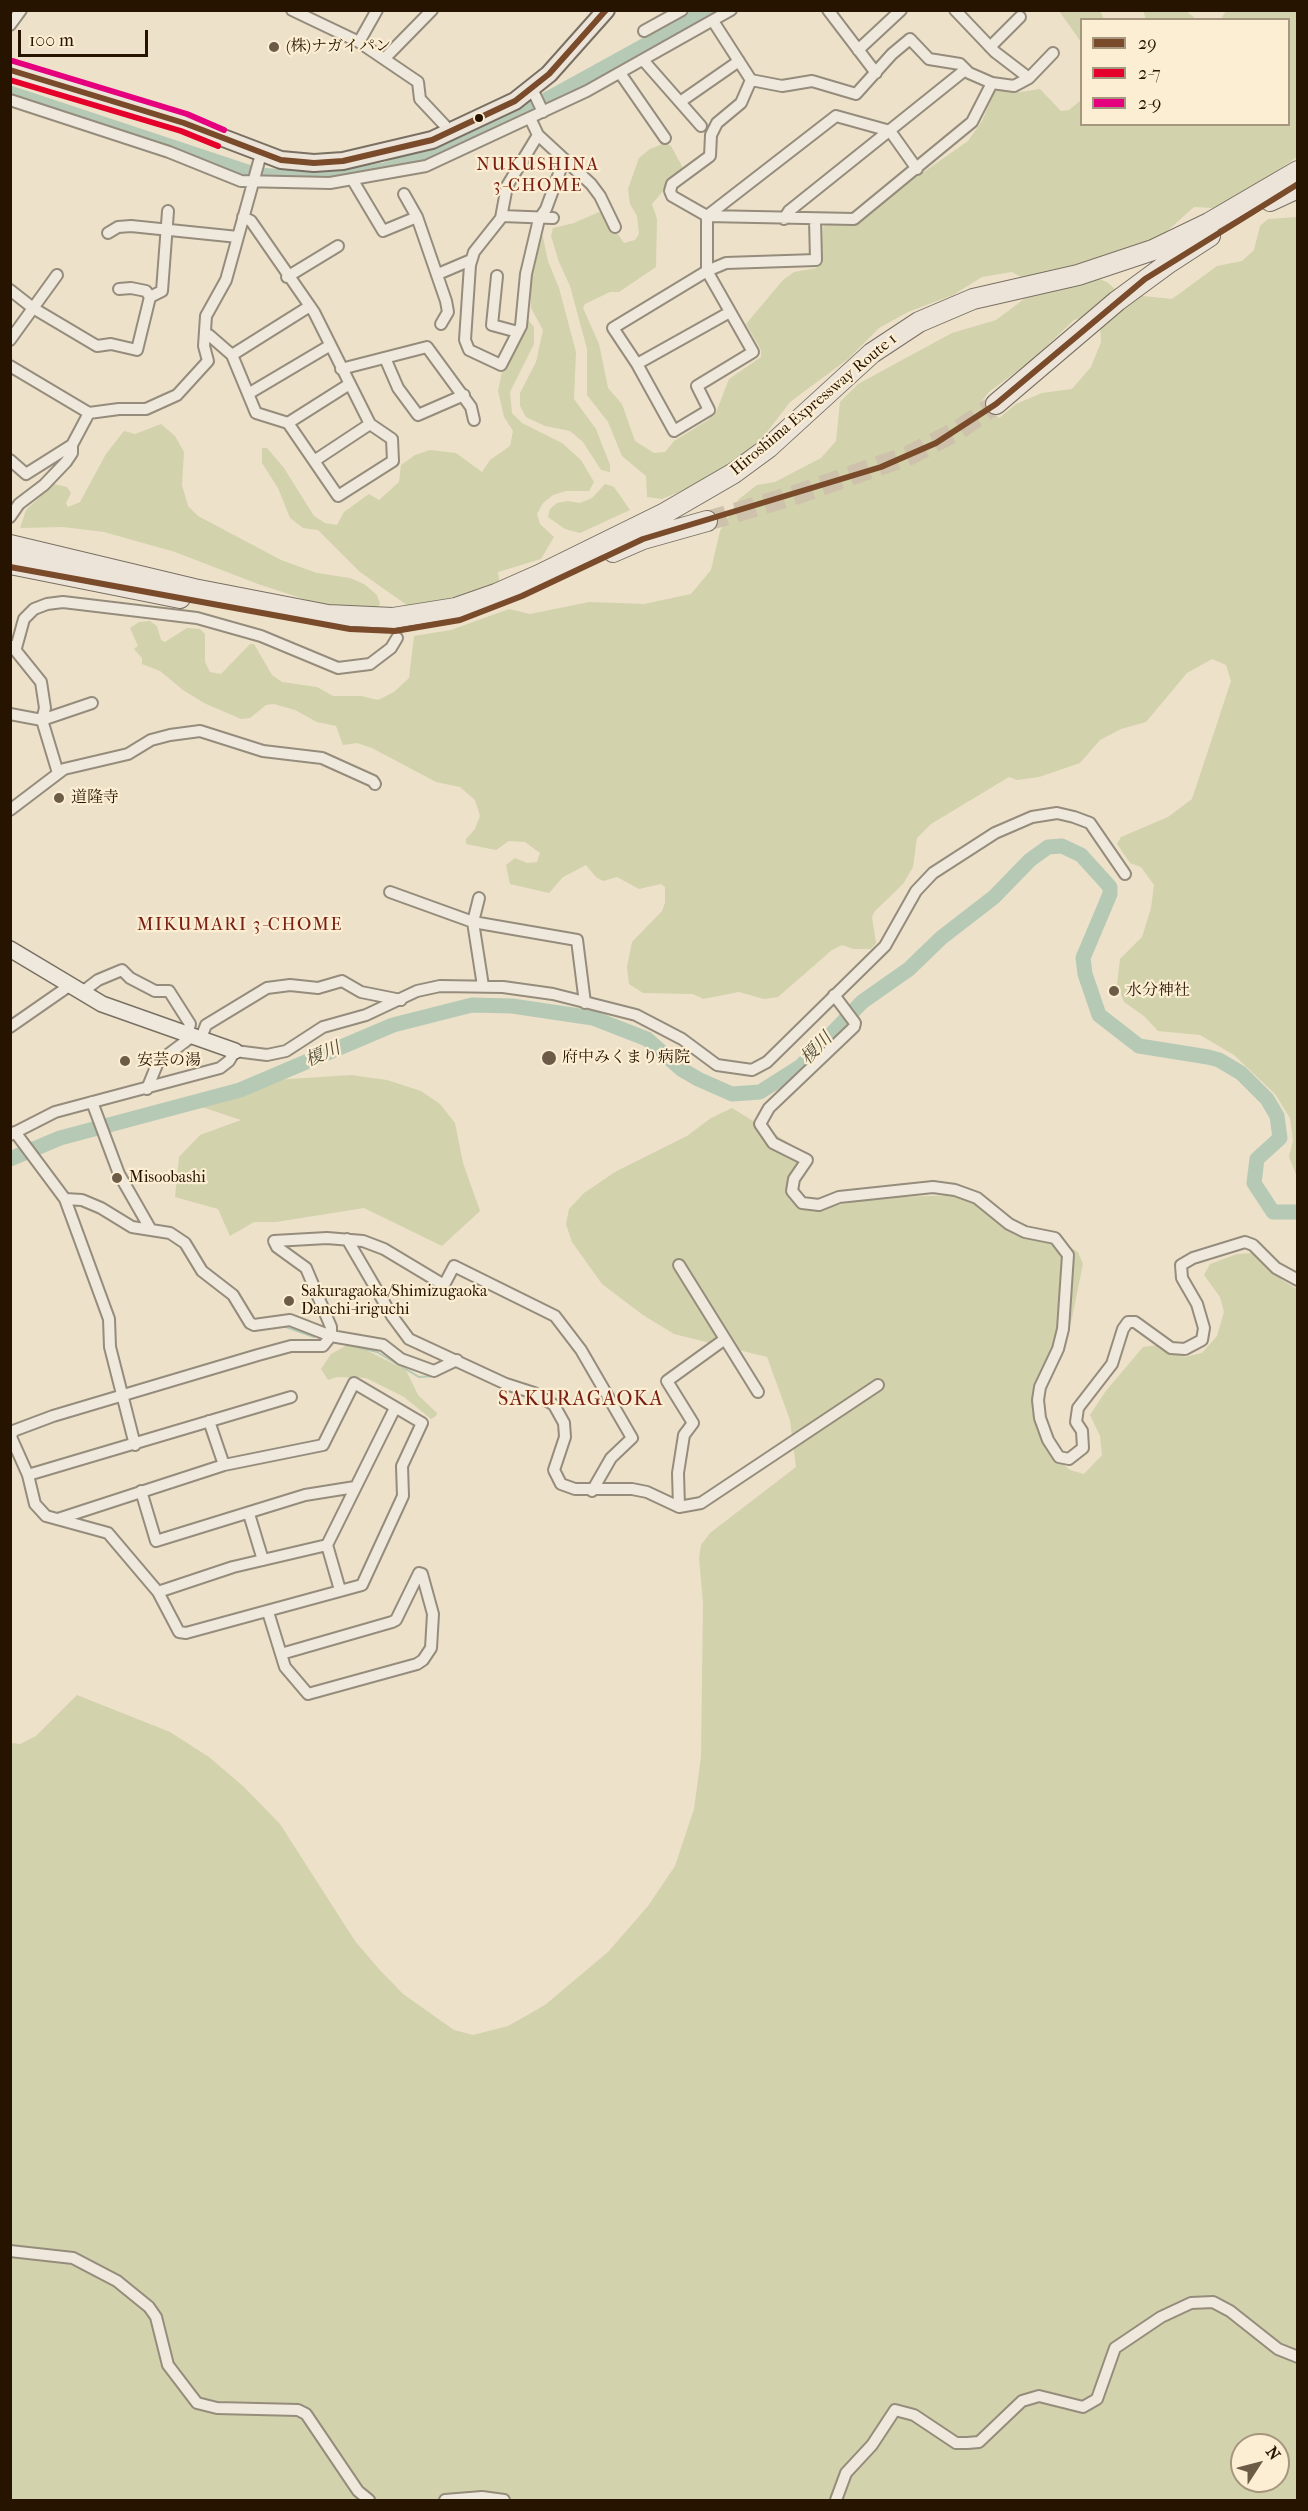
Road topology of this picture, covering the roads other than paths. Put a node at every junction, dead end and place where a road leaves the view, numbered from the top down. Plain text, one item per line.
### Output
1 (292, 10) edge
2 (377, 10) edge
3 (432, 10) edge
4 (606, 10) edge
5 (682, 10) edge
6 (730, 10) edge
7 (901, 10) edge
8 (955, 10) edge
9 (829, 11) edge
10 (1020, 17) dead end
11 (713, 21) junction
12 (644, 31) dead end
13 (359, 42) junction
14 (990, 47) junction
15 (858, 50) junction
16 (1053, 53) dead end
17 (384, 59) junction
18 (643, 60) junction
19 (739, 61) junction
20 (10, 70) edge
21 (965, 70) junction
22 (620, 73) junction
23 (876, 74) junction
24 (1029, 78) junction
25 (751, 80) junction
26 (992, 84) junction
27 (532, 89) junction
28 (10, 100) edge
29 (680, 102) junction
30 (543, 112) junction
31 (530, 118) junction
32 (700, 126) dead end
33 (890, 131) junction
34 (451, 132) junction
35 (538, 135) junction
36 (665, 138) dead end
37 (261, 154) junction
38 (564, 160) junction
39 (917, 168) junction
40 (1298, 170) edge
41 (352, 180) junction
42 (252, 182) junction
43 (1298, 186) edge
44 (404, 194) dead end
45 (1269, 194) junction
46 (168, 211) dead end
47 (502, 216) junction
48 (708, 216) junction
49 (243, 217) junction
50 (417, 217) junction
51 (553, 218) dead end
52 (539, 219) junction
53 (784, 219) junction
54 (815, 219) junction
55 (615, 227) dead end
56 (167, 231) junction
57 (108, 233) dead end
58 (238, 237) junction
59 (338, 246) dead end
60 (471, 260) junction
61 (707, 271) junction
62 (438, 274) junction
63 (57, 275) dead end
64 (497, 276) dead end
65 (287, 277) junction
66 (119, 289) dead end
67 (10, 290) edge
68 (150, 297) junction
69 (310, 306) junction
70 (33, 308) junction
71 (730, 312) junction
72 (441, 324) dead end
73 (518, 332) junction
74 (205, 334) junction
75 (10, 340) edge
76 (329, 346) junction
77 (232, 355) junction
78 (385, 358) junction
79 (637, 364) junction
80 (10, 366) edge
81 (340, 369) junction
82 (348, 385) junction
83 (248, 394) junction
84 (464, 395) junction
85 (996, 404) tunnel mouth
86 (89, 413) junction
87 (474, 420) dead end
88 (288, 423) junction
89 (370, 424) junction
90 (72, 445) junction
91 (11, 460) edge
92 (314, 461) junction
93 (10, 518) edge
94 (708, 521) tunnel mouth
95 (10, 545) edge
96 (10, 565) edge
97 (520, 591) junction
98 (370, 625) junction
99 (397, 638) dead end
100 (13, 647) edge
101 (92, 703) dead end
102 (10, 714) edge
103 (42, 720) junction
104 (58, 773) junction
105 (375, 784) dead end
106 (10, 810) edge
107 (1125, 874) dead end
108 (390, 892) dead end
109 (478, 898) dead end
110 (473, 922) junction
111 (10, 949) edge
112 (483, 987) junction
113 (75, 990) junction
114 (834, 995) junction
115 (401, 1000) junction
116 (585, 1003) junction
117 (10, 1027) edge
118 (194, 1035) junction
119 (235, 1051) junction
120 (147, 1089) junction
121 (92, 1102) junction
122 (13, 1134) edge
123 (65, 1199) junction
124 (151, 1230) junction
125 (347, 1239) junction
126 (679, 1265) dead end
127 (1298, 1280) edge
128 (331, 1336) junction
129 (725, 1339) junction
130 (457, 1360) junction
131 (878, 1385) dead end
132 (758, 1392) dead end
133 (291, 1396) dead end
134 (123, 1397) junction
135 (395, 1408) junction
136 (209, 1421) junction
137 (135, 1444) junction
138 (224, 1465) junction
139 (28, 1475) junction
140 (355, 1487) junction
141 (141, 1491) junction
142 (592, 1491) junction
143 (679, 1507) junction
144 (249, 1514) junction
145 (58, 1519) junction
146 (327, 1545) junction
147 (263, 1560) junction
148 (340, 1590) junction
149 (158, 1592) junction
150 (268, 1611) junction
151 (281, 1654) junction
152 (10, 2251) edge
153 (1298, 2357) edge
154 (369, 2500) edge
155 (444, 2500) edge
156 (504, 2500) edge
157 (836, 2500) edge

1 - 13 street
2 - 13 street
3 - 17 street
4 - 27 main road
5 - 12 street
6 - 11 street
7 - 15 street
8 - 14 street
9 - 15 street
10 - 14 street
11 - 18 street
11 - 19 street
13 - 17 street
14 - 24 street
15 - 23 street
16 - 24 street
17 - 34 street
18 - 22 street
18 - 29 street
19 - 25 street
19 - 29 street
20 - 37 main road
21 - 23 street
21 - 26 street
21 - 33 street
22 - 30 street
22 - 36 street
23 - 25 street
24 - 26 street
25 - 48 street
26 - 39 street
27 - 30 street
27 - 34 main road
28 - 42 street
29 - 32 street
30 - 31 street
31 - 35 street
31 - 41 street
33 - 39 street
33 - 48 street
33 - 53 street
34 - 37 main road
35 - 38 street
35 - 47 street
37 - 42 street
38 - 52 street
38 - 55 street
39 - 54 street
40 - 45 highway
41 - 42 street
41 - 50 street
42 - 49 street
43 - 45 highway
44 - 50 street
45 - 85 highway
45 - 97 highway, Hiroshima Expressway Route 1
46 - 56 street
47 - 52 street
47 - 60 street
48 - 53 street
48 - 61 street
49 - 58 street
49 - 65 street
50 - 62 street
51 - 52 street
52 - 73 street
53 - 54 street
54 - 61 street
56 - 57 street
56 - 58 street
56 - 68 street
58 - 74 street
59 - 65 street
60 - 62 street
60 - 73 street
61 - 71 street
61 - 79 street
62 - 72 street
63 - 70 street
64 - 73 street
65 - 69 street
66 - 68 street
67 - 70 street
68 - 70 street
69 - 76 street
69 - 77 street
70 - 75 street
71 - 79 street
71 - 79 street
74 - 77 street
74 - 86 street
76 - 81 street
76 - 83 street
77 - 83 street
78 - 81 street
78 - 84 street
78 - 84 street
80 - 86 street
81 - 82 street
82 - 88 street
82 - 89 street
83 - 88 street
84 - 87 street
86 - 90 street
88 - 92 street
89 - 92 street
89 - 92 street
90 - 91 street
90 - 93 street
94 - 97 highway
95 - 98 highway, Hiroshima Expressway Route 1
96 - 98 highway, Hiroshima Expressway Route 1
97 - 98 highway, Hiroshima Expressway Route 1
99 - 100 street
100 - 103 street
101 - 103 street
102 - 103 street
103 - 104 street
104 - 105 street
104 - 106 street
107 - 114 street
108 - 110 street
109 - 110 street
110 - 112 street
110 - 116 street
111 - 113 street
112 - 115 street
112 - 116 street
113 - 117 street
113 - 118 street
113 - 118 street
114 - 116 street
114 - 127 street
115 - 118 street
115 - 119 street
118 - 119 street
118 - 120 street
119 - 120 street
120 - 121 street
121 - 122 street
121 - 124 street
122 - 123 street
123 - 124 street
123 - 134 street
124 - 128 street
125 - 128 street
125 - 130 street
125 - 142 street
126 - 129 street
128 - 130 street
128 - 134 street
129 - 132 street
129 - 143 street
130 - 142 street
131 - 143 street
133 - 136 street
134 - 137 street
134 - 139 street
135 - 138 street
135 - 140 street
135 - 148 street
136 - 137 street
136 - 138 street
137 - 139 street
138 - 141 street
139 - 145 street
140 - 144 street
140 - 146 street
141 - 144 street
141 - 145 street
142 - 143 street
144 - 147 street
145 - 149 street
146 - 147 street
146 - 148 street
147 - 149 street
148 - 150 street
149 - 150 street
150 - 151 street
151 - 151 street
152 - 154 street
153 - 157 street
155 - 156 street

